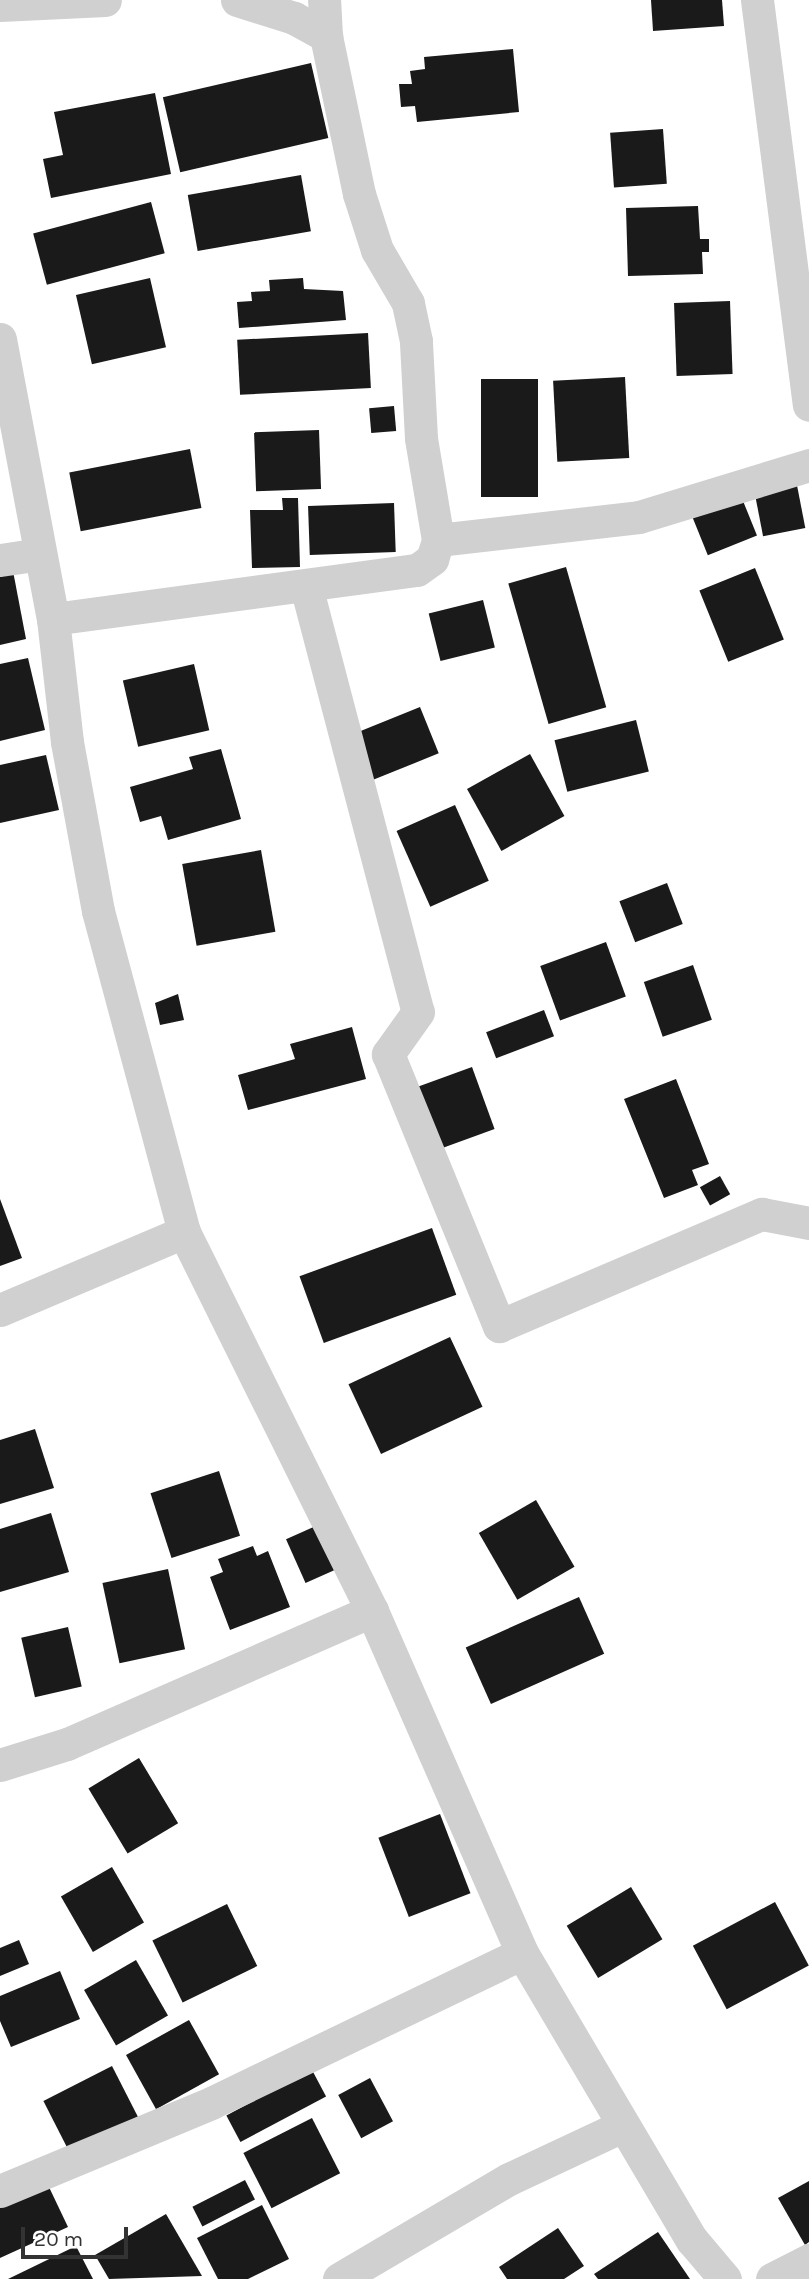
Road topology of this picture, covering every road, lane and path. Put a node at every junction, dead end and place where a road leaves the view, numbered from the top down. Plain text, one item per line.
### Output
1 (105, 0) edge
2 (237, 0) edge
3 (324, 0) edge
4 (757, 0) edge
5 (0, 5) edge
6 (326, 36) junction
7 (796, 191) edge
8 (0, 339) edge
9 (809, 405) edge
10 (809, 465) edge
11 (438, 540) junction
12 (40, 554) junction
13 (0, 560) edge
14 (306, 586) junction
15 (53, 620) junction
16 (809, 1223) edge
17 (184, 1232) junction
18 (0, 1310) edge
19 (372, 1611) junction
20 (0, 1765) edge
21 (522, 1953) junction
22 (622, 2126) junction
23 (0, 2191) edge
24 (809, 2260) edge
25 (340, 2279) edge
26 (724, 2279) edge
27 (772, 2279) edge

1 - 5 street
2 - 6 street
3 - 6 street
4 - 7 street
6 - 11 street
7 - 9 street
8 - 12 street
10 - 11 street
11 - 14 street
12 - 13 street
12 - 15 street
14 - 15 street
14 - 16 street
15 - 17 street
17 - 18 street
17 - 19 street
19 - 20 street
19 - 21 street
21 - 22 street
21 - 23 street
22 - 25 street
22 - 26 street
24 - 27 street

